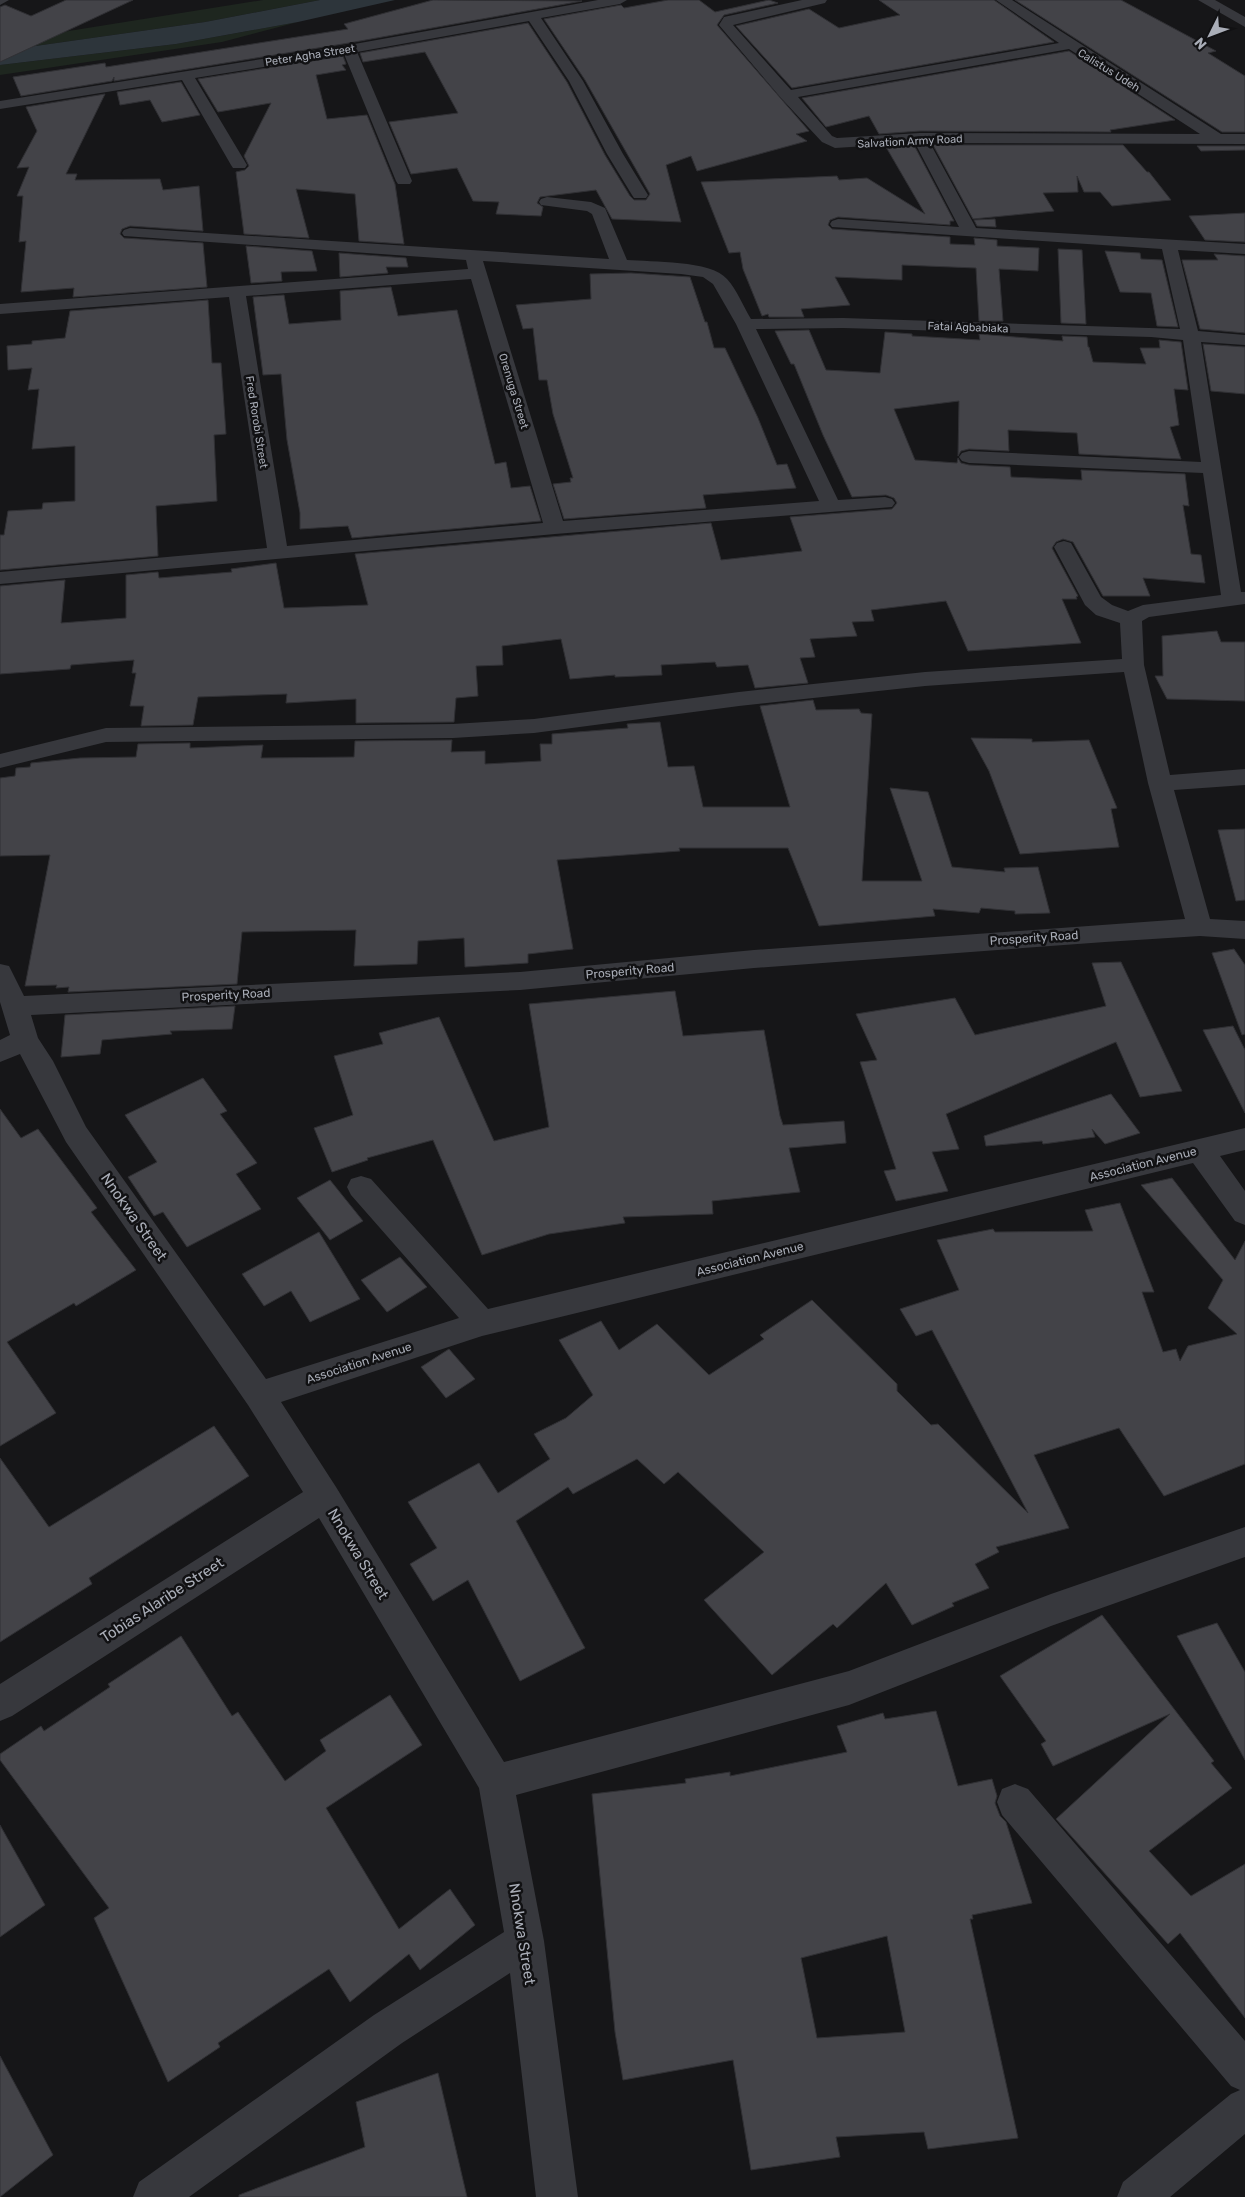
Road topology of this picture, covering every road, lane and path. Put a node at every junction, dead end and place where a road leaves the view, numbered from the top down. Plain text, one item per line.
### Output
1 (620, 0) edge
2 (820, 0) edge
3 (1002, 0) edge
4 (1205, 0) edge
5 (532, 17) junction
6 (1245, 23) edge
7 (1068, 45) junction
8 (349, 49) junction
9 (186, 75) junction
10 (786, 95) junction
11 (0, 105) edge
12 (920, 138) junction
13 (1216, 138) junction
14 (1245, 139) edge
15 (239, 164) dead end
16 (404, 181) dead end
17 (640, 195) dead end
18 (547, 202) dead end
19 (838, 224) dead end
20 (970, 231) junction
21 (130, 233) dead end
22 (1169, 245) junction
23 (1245, 249) edge
24 (472, 254) junction
25 (620, 265) junction
26 (477, 273) junction
27 (236, 291) junction
28 (0, 310) edge
29 (744, 324) junction
30 (1191, 337) junction
31 (1245, 340) edge
32 (969, 457) dead end
33 (1211, 468) junction
34 (885, 504) dead end
35 (831, 506) junction
36 (556, 528) junction
37 (1064, 547) dead end
38 (278, 552) junction
39 (0, 578) edge
40 (1239, 598) edge
41 (1131, 619) junction
42 (1133, 665) junction
43 (0, 761) edge
44 (1245, 777) edge
45 (1160, 783) junction
46 (1200, 928) junction
47 (1245, 930) edge
48 (0, 973) edge
49 (15, 1006) junction
50 (12, 1046) edge
51 (1245, 1139) edge
52 (1200, 1150) junction
53 (361, 1187) dead end
54 (1245, 1213) edge
55 (482, 1324) junction
56 (259, 1395) junction
57 (324, 1497) junction
58 (1245, 1542) edge
59 (0, 1704) edge
60 (496, 1782) junction
61 (1015, 1802) dead end
62 (525, 1941) junction
63 (1245, 2072) edge
64 (1245, 2108) edge
65 (154, 2197) edge
66 (558, 2197) edge
67 (1138, 2197) edge

1 - 5 street, Peter Agha Street
2 - 10 street, Salvation Army Road
3 - 7 street, Calistus Udeh
4 - 6 street
5 - 8 street, Peter Agha Street
5 - 17 street
7 - 10 street
7 - 13 street, Calistus Udeh
8 - 9 street, Peter Agha Street
8 - 16 street
9 - 11 street, Peter Agha Street
9 - 15 street
10 - 12 street, Salvation Army Road
12 - 13 street, Salvation Army Road
12 - 20 street
13 - 14 street, Salvation Army Road
18 - 25 street
19 - 20 street
20 - 22 street
21 - 24 street
22 - 23 street
22 - 30 street
24 - 25 street
24 - 26 street, Orenuga Street
25 - 29 street
26 - 27 street
26 - 36 street, Orenuga Street
27 - 28 street
27 - 38 street, Fred Rorobi Street
29 - 30 street, Fatai Agbabiaka
29 - 35 street
30 - 31 street, Fatai Agbabiaka
30 - 33 street
32 - 33 street
33 - 40 street
34 - 35 street
35 - 36 street
36 - 38 street
37 - 41 street
38 - 39 street
40 - 41 street
41 - 42 street
42 - 43 street
42 - 45 street
44 - 45 street
45 - 46 street
46 - 47 street, Prosperity Road
46 - 49 street, Prosperity Road
48 - 49 street, Nnokwa Street
49 - 50 street, Nnokwa Street
50 - 56 street, Nnokwa Street
51 - 52 street, Association Avenue
52 - 54 street
52 - 55 street, Association Avenue
53 - 55 street
55 - 56 street, Association Avenue
56 - 57 street, Nnokwa Street
57 - 59 street, Tobias Alaribe Street
57 - 60 street, Nnokwa Street
58 - 60 street
60 - 62 street, Nnokwa Street
61 - 63 street
62 - 65 street
62 - 66 street, Nnokwa Street
64 - 67 street

